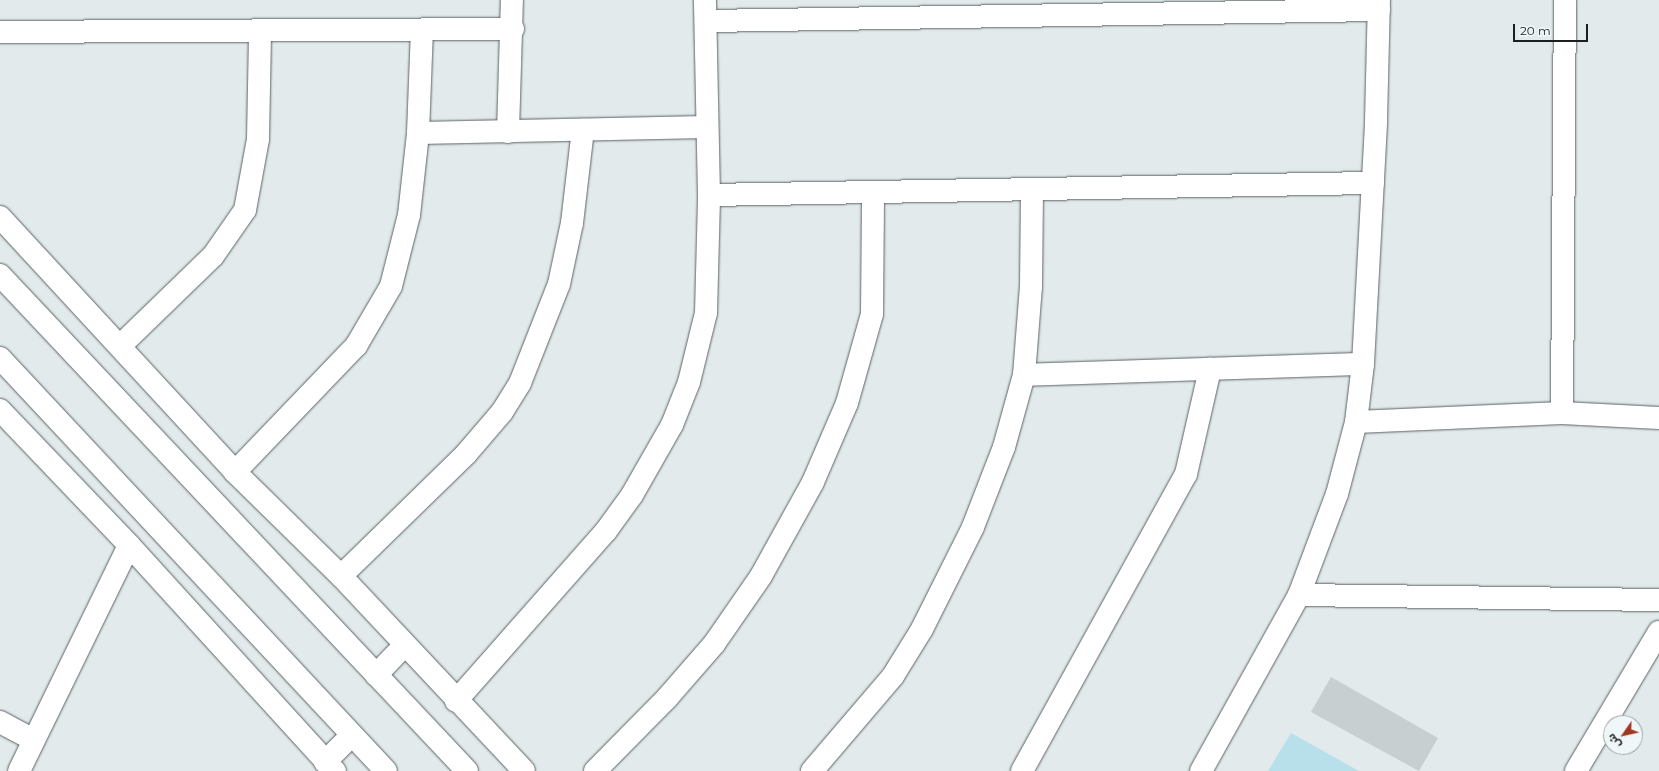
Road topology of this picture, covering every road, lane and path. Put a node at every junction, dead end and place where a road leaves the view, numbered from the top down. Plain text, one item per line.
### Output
1 (512, 0) edge
2 (1565, 0) edge
3 (1379, 5) edge
4 (706, 10) edge
5 (513, 29) junction
6 (422, 31) junction
7 (0, 32) edge
8 (260, 34) junction
9 (707, 127) junction
10 (583, 130) junction
11 (508, 132) junction
12 (418, 133) junction
13 (1373, 183) junction
14 (873, 192) junction
15 (1032, 192) junction
16 (709, 196) junction
17 (0, 217) edge
18 (0, 275) edge
19 (120, 346) junction
20 (0, 358) edge
21 (1363, 364) junction
22 (1210, 369) junction
23 (1024, 375) junction
24 (0, 410) edge
25 (1562, 413) junction
26 (1659, 418) edge
27 (1356, 422) junction
28 (235, 472) junction
29 (129, 545) junction
30 (341, 576) junction
31 (1299, 595) junction
32 (1659, 600) edge
33 (1659, 632) edge
34 (404, 646) junction
35 (376, 675) junction
36 (456, 700) junction
37 (0, 722) edge
38 (352, 735) junction
39 (34, 740) junction
40 (330, 766) edge
41 (19, 771) edge
42 (386, 771) edge
43 (467, 771) edge
44 (524, 771) edge
45 (595, 771) edge
46 (812, 771) edge
47 (1022, 771) edge
48 (1201, 771) edge
49 (1576, 771) edge

1 - 5 street
2 - 25 street
3 - 4 street
3 - 13 street
4 - 9 street
5 - 6 street
5 - 11 street
6 - 8 street
6 - 12 street
7 - 8 street
8 - 19 street
9 - 10 street
9 - 16 street
10 - 11 street
10 - 30 street
11 - 12 street
12 - 28 street
13 - 15 street
13 - 21 street
14 - 15 street
14 - 16 street
14 - 45 street
15 - 23 street
16 - 36 street
17 - 19 street
18 - 35 street
19 - 28 street
20 - 38 street
21 - 22 street
21 - 27 street
22 - 23 street
22 - 47 street
23 - 46 street
24 - 29 street
25 - 26 street
25 - 27 street
27 - 31 street
28 - 30 street
29 - 39 street
29 - 40 street
30 - 34 street
31 - 32 street
31 - 48 street
33 - 49 street
34 - 35 street
34 - 36 street
35 - 43 street
36 - 44 street
37 - 39 street
38 - 40 street
38 - 42 street
39 - 41 street

